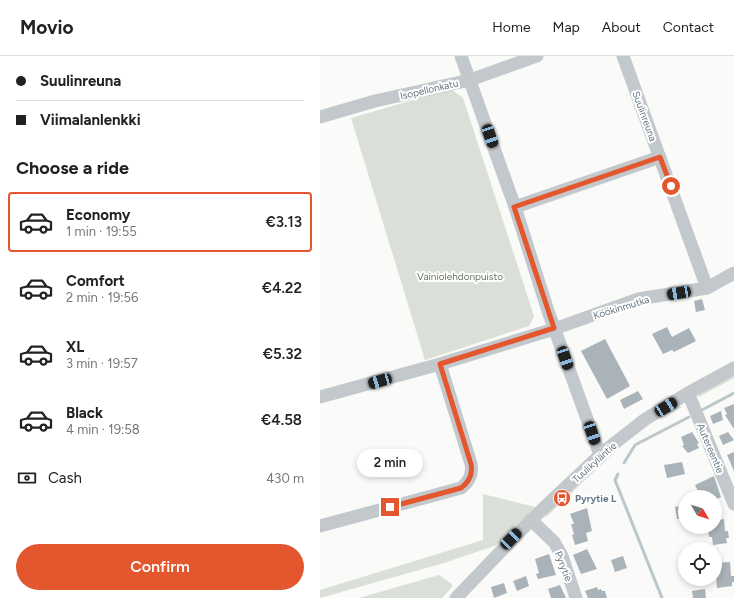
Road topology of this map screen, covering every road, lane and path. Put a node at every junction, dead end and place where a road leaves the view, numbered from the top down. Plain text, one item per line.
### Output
1 (461, 56) edge
2 (536, 56) edge
3 (623, 56) edge
4 (470, 80) junction
5 (320, 117) edge
6 (660, 157) junction
7 (514, 207) junction
8 (734, 273) edge
9 (707, 288) junction
10 (554, 328) junction
11 (440, 364) junction
12 (734, 368) edge
13 (688, 393) junction
14 (320, 398) edge
15 (600, 455) junction
16 (734, 504) edge
17 (531, 520) junction
18 (320, 526) edge
19 (456, 598) edge
20 (576, 598) edge

1 - 4 street
2 - 4 street, Isopellonkatu
3 - 6 street, Suulinreuna
4 - 5 street, Isopellonkatu
4 - 7 street
6 - 7 street
6 - 9 street, Suulinreuna
7 - 10 street
8 - 9 street, Köökinmutka
9 - 10 street, Köökinmutka
10 - 11 street, Köökinmutka
10 - 15 street
11 - 14 street, Köökinmutka
11 - 18 street
12 - 13 street, Tuulikyläntie
13 - 15 street, Tuulikyläntie
13 - 16 street, Autereentie
15 - 17 street, Tuulikyläntie
17 - 19 street, Tuulikyläntie
17 - 20 street, Pyrytie

